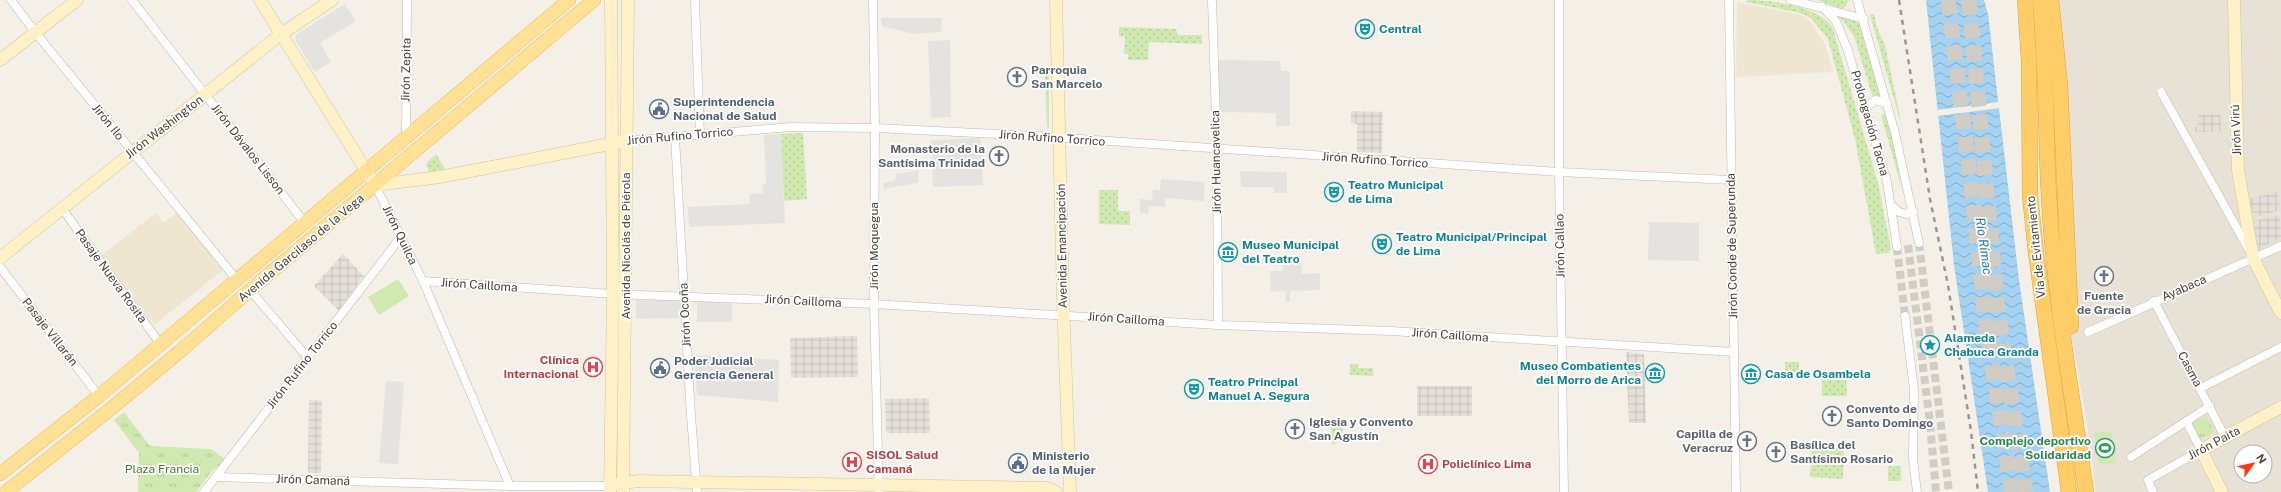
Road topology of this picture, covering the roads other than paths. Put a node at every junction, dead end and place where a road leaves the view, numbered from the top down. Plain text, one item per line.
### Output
1 (11, 0) edge
2 (77, 0) edge
3 (132, 0) edge
4 (260, 0) edge
5 (332, 0) edge
6 (407, 0) edge
7 (558, 0) edge
8 (569, 0) edge
9 (594, 0) edge
10 (611, 0) edge
11 (628, 0) edge
12 (695, 0) edge
13 (873, 0) edge
14 (1056, 0) edge
15 (1212, 0) edge
16 (1559, 0) edge
17 (1729, 0) edge
18 (1791, 0) edge
19 (1858, 0) edge
20 (2025, 0) edge
21 (2040, 0) edge
22 (2052, 0) edge
23 (2234, 0) edge
24 (1822, 7) junction
25 (1864, 19) junction
26 (35, 32) junction
27 (281, 34) junction
28 (0, 60) edge
29 (2161, 92) dead end
30 (206, 94) junction
31 (1887, 103) junction
32 (1866, 108) junction
33 (875, 128) junction
34 (700, 134) junction
35 (405, 135) junction
36 (676, 138) junction
37 (1060, 138) junction
38 (627, 141) junction
39 (612, 143) junction
40 (1217, 149) junction
41 (132, 152) junction
42 (364, 168) junction
43 (1559, 172) junction
44 (1731, 180) junction
45 (376, 185) junction
46 (1891, 205) junction
47 (61, 207) junction
48 (1913, 211) junction
49 (302, 219) junction
50 (401, 237) junction
51 (1919, 243) tunnel mouth
52 (2281, 246) edge
53 (1897, 247) tunnel mouth
54 (0, 258) edge
55 (2253, 258) junction
56 (0, 267) edge
57 (235, 276) junction
58 (423, 281) junction
59 (250, 290) junction
60 (613, 294) junction
61 (626, 294) junction
62 (684, 296) junction
63 (2154, 301) junction
64 (874, 304) junction
65 (2281, 313) edge
66 (1064, 315) junction
67 (1905, 316) tunnel mouth
68 (1218, 325) junction
69 (2088, 332) dead end
70 (158, 341) junction
71 (1562, 343) junction
72 (2281, 347) edge
73 (1734, 352) junction
74 (308, 358) junction
75 (2068, 369) junction
76 (2201, 388) junction
77 (97, 393) junction
78 (2210, 406) junction
79 (2281, 407) edge
80 (2186, 421) junction
81 (2225, 437) junction
82 (2201, 450) junction
83 (2131, 457) dead end
84 (0, 464) edge
85 (0, 474) edge
86 (216, 477) junction
87 (0, 478) edge
88 (510, 486) junction
89 (623, 487) edge
90 (697, 487) edge
91 (610, 489) edge
92 (879, 489) edge
93 (9, 491) edge
94 (204, 492) edge
95 (1056, 492) edge
96 (1070, 492) edge
97 (1564, 492) edge
98 (1736, 492) edge
99 (1917, 492) edge
100 (2069, 492) edge
101 (2086, 492) edge
102 (2153, 492) edge
103 (2222, 492) edge

1 - 26 street, Jirón Ilo
2 - 26 street
3 - 30 street, Jirón Dávalos Lisson
4 - 27 street, Jirón Quilca
5 - 27 street, Jirón Washington
6 - 35 street, Jirón Zepita
7 - 35 main road, Avenida Garcilaso de la Vega
8 - 35 main road, Avenida Garcilaso de la Vega
9 - 45 main road, Avenida Garcilaso de la Vega
10 - 39 street, Avenida Nicolás de Piérola
11 - 38 street, Avenida Nicolás de Piérola
12 - 34 street
13 - 33 street, Jirón Moquegua
14 - 37 street, Avenida Emancipación
15 - 40 street, Jirón Huancavelica
16 - 43 street, Jirón Callao
17 - 44 street, Jirón Conde de Superunda
18 - 24 street
19 - 25 street, Prolongación Tacna
20 - 100 highway, Vía de Evitamiento
21 - 75 highway, Vía de Evitamiento
22 - 75 highway
23 - 55 street, Jirón Virú
24 - 25 street
24 - 32 street, Prolongación Tacna
25 - 31 street, Prolongación Tacna
26 - 28 street
26 - 41 street, Jirón Ilo
27 - 30 street, Jirón Washington
27 - 42 street, Jirón Quilca
29 - 55 street, Jirón Virú
30 - 41 street, Jirón Washington
30 - 49 street, Jirón Dávalos Lisson
31 - 32 street
31 - 48 street, Prolongación Tacna
32 - 46 street, Prolongación Tacna
33 - 34 street, Jirón Rufino Torrico
33 - 37 street, Jirón Rufino Torrico
33 - 64 street, Jirón Moquegua
34 - 36 street, Jirón Rufino Torrico
35 - 42 main road, Avenida Garcilaso de la Vega
36 - 38 street, Jirón Rufino Torrico
36 - 62 street, Jirón Ocoña
37 - 40 street, Jirón Rufino Torrico
37 - 66 street, Avenida Emancipación
38 - 39 street, Jirón Rufino Torrico
38 - 61 street, Avenida Nicolás de Piérola
39 - 45 street, Jirón Rufino Torrico
39 - 60 street, Avenida Nicolás de Piérola
40 - 43 street, Jirón Rufino Torrico
40 - 68 street, Jirón Huancavelica
41 - 47 street, Jirón Washington
41 - 57 street, Jirón Ilo
42 - 45 street, Jirón Quilca
42 - 49 main road, Avenida Garcilaso de la Vega
43 - 44 street, Jirón Rufino Torrico
43 - 71 street, Jirón Callao
44 - 73 street, Jirón Conde de Superunda
45 - 50 street, Jirón Quilca
45 - 59 main road, Avenida Garcilaso de la Vega
46 - 48 street
46 - 53 street, Prolongación Tacna
47 - 54 street, Jirón Washington
47 - 70 street, Pasaje Nueva Rosita
48 - 51 street, Prolongación Tacna
49 - 57 main road, Avenida Garcilaso de la Vega
50 - 58 street, Jirón Quilca
50 - 74 street, Jirón Rufino Torrico
52 - 55 street, Ayabaca
55 - 63 street, Ayabaca
55 - 65 street, Jirón Virú
56 - 77 street, Pasaje Villarán
57 - 70 main road, Avenida Garcilaso de la Vega
58 - 60 street, Jirón Cailloma
58 - 88 street, Jirón Quilca
59 - 74 street
59 - 93 main road, Avenida Garcilaso de la Vega
60 - 61 street, Jirón Cailloma
60 - 91 street, Avenida Nicolás de Piérola
61 - 62 street, Jirón Cailloma
61 - 89 street, Avenida Nicolás de Piérola
62 - 64 street, Jirón Cailloma
62 - 90 street, Jirón Ocoña
63 - 69 street, Ayabaca
63 - 76 street, Casma
64 - 66 street, Jirón Cailloma
64 - 92 street, Jirón Moquegua
66 - 68 street, Jirón Cailloma
66 - 96 street, Avenida Emancipación
67 - 99 street
68 - 71 street, Jirón Cailloma
70 - 77 main road, Avenida Garcilaso de la Vega
71 - 73 street, Jirón Cailloma
71 - 97 street, Jirón Callao
72 - 76 street
73 - 98 street, Jirón Conde de Superunda
74 - 86 street, Jirón Rufino Torrico
75 - 101 highway, Vía de Evitamiento
76 - 78 street, Casma
77 - 84 main road, Avenida Garcilaso de la Vega
77 - 85 main road, Avenida Garcilaso de la Vega
78 - 80 street
78 - 81 street, Casma
79 - 81 street, Jirón Paita
80 - 82 street
80 - 83 street
81 - 82 street, Jirón Paita
82 - 102 street, Jirón Paita
82 - 103 street
86 - 88 street, Jirón Camaná
86 - 94 street, Jirón Rufino Torrico
87 - 93 street
88 - 91 street, Jirón Camaná
89 - 90 street, Jirón Camaná
89 - 91 street, Jirón Camaná
90 - 92 street, Jirón Camaná
92 - 95 street, Jirón Camaná

